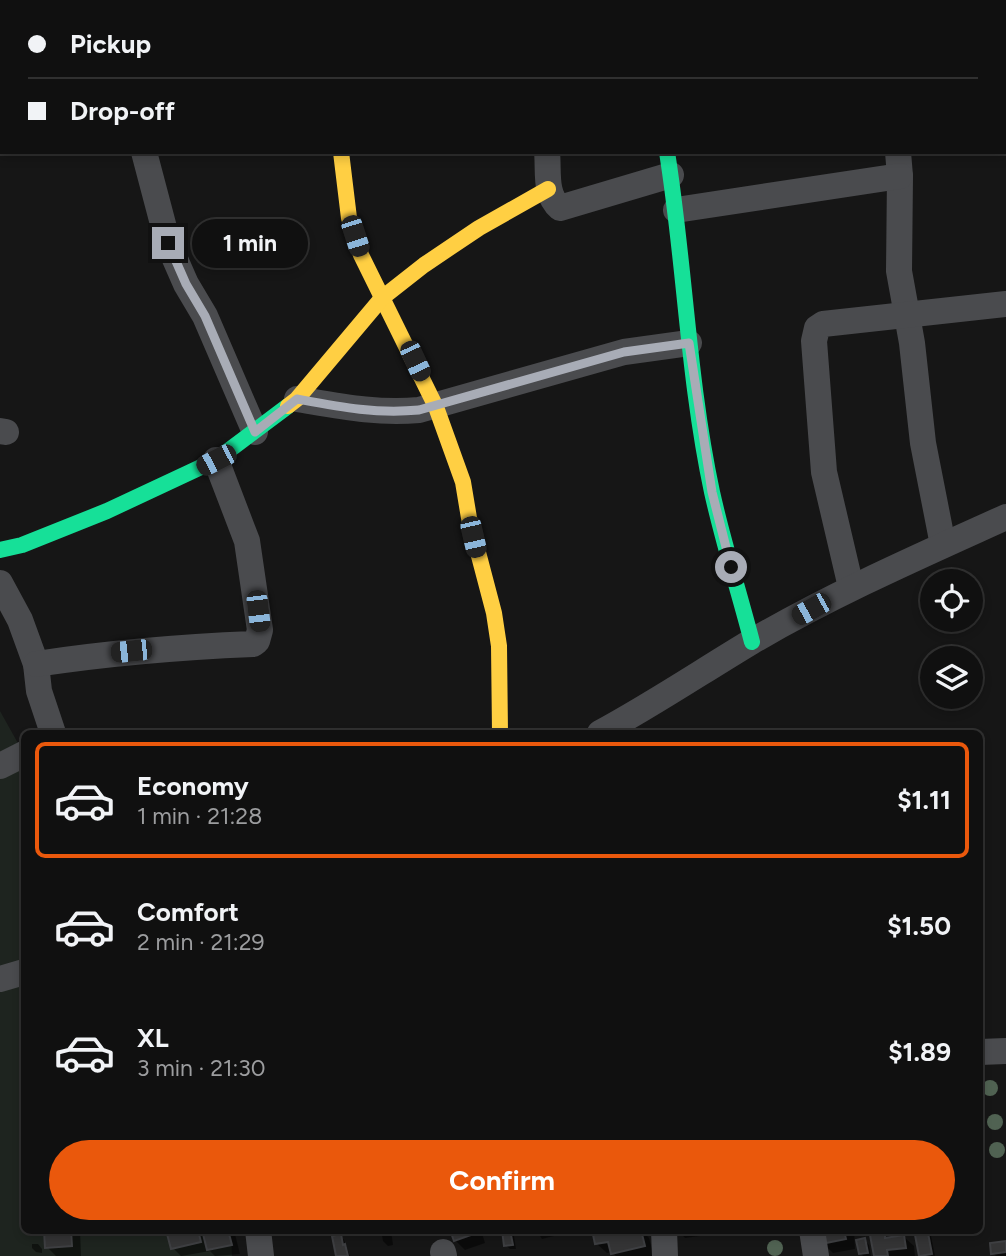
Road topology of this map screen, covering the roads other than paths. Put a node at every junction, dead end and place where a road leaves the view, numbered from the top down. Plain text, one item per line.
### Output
1 (145, 154) edge
2 (341, 154) edge
3 (547, 154) edge
4 (669, 164) edge
5 (899, 164) edge
6 (548, 189) junction
7 (676, 210) junction
8 (382, 298) junction
9 (1006, 304) edge
10 (906, 315) junction
11 (689, 343) junction
12 (297, 399) junction
13 (436, 407) junction
14 (255, 432) junction
15 (216, 460) junction
16 (1006, 517) edge
17 (943, 545) junction
18 (0, 550) edge
19 (0, 583) edge
20 (851, 587) junction
21 (752, 642) junction
22 (36, 664) junction
23 (52, 730) edge
24 (499, 730) edge
25 (605, 730) edge
26 (21, 756) edge
27 (0, 766) edge
28 (21, 973) edge
29 (0, 979) edge
30 (1006, 1051) edge
31 (983, 1052) edge
32 (258, 1234) edge
33 (664, 1234) edge
34 (813, 1234) edge
35 (261, 1256) edge
36 (665, 1256) edge
37 (816, 1256) edge

1 - 14 street
2 - 8 street
3 - 6 street
4 - 6 street
4 - 7 street
5 - 7 street
5 - 10 street
6 - 8 street
7 - 11 street
8 - 12 street
8 - 13 street
9 - 10 street
10 - 17 street
10 - 20 street
11 - 13 street
11 - 21 street
12 - 13 street
12 - 14 street
13 - 24 street
14 - 15 street
15 - 18 street
15 - 22 street
16 - 17 street
17 - 20 street
19 - 22 street
20 - 21 street
21 - 25 street
22 - 23 street
26 - 27 street
28 - 29 street
30 - 31 street
32 - 35 street
33 - 36 street
34 - 37 street

